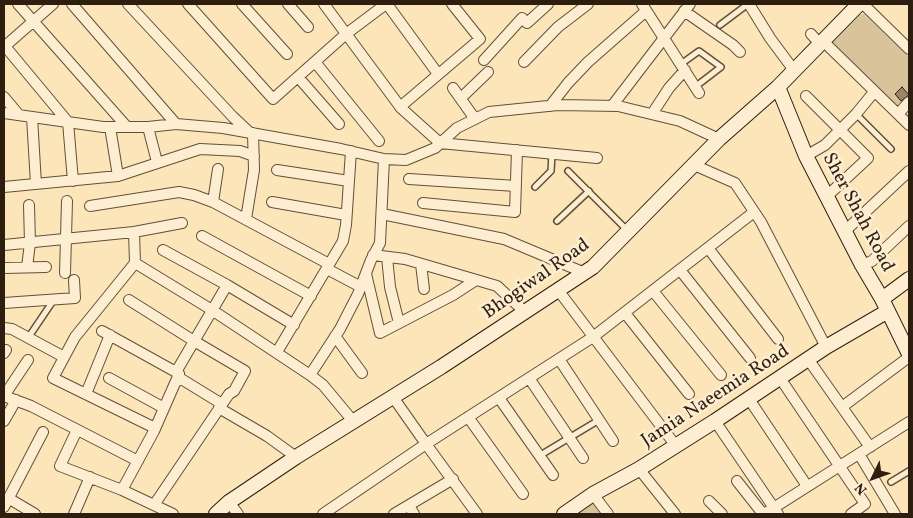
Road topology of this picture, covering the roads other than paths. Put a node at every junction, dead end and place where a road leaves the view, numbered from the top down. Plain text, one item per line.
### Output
1 (18, 4) edge
2 (53, 4) edge
3 (72, 4) edge
4 (128, 4) edge
5 (188, 4) edge
6 (242, 4) edge
7 (288, 4) edge
8 (324, 4) edge
9 (387, 4) edge
10 (452, 4) edge
11 (548, 4) edge
12 (588, 4) edge
13 (748, 4) edge
14 (859, 4) edge
15 (863, 4) edge
16 (644, 7) edge
17 (687, 8) edge
18 (34, 20) junction
19 (720, 25) dead end
20 (308, 27) dead end
21 (346, 34) junction
22 (665, 38) junction
23 (818, 40) junction
24 (4, 46) edge
25 (909, 50) edge
26 (740, 52) dead end
27 (287, 54) dead end
28 (484, 60) dead end
29 (315, 62) junction
30 (524, 62) dead end
31 (683, 67) junction
32 (793, 69) junction
33 (488, 72) dead end
34 (438, 74) junction
35 (298, 77) junction
36 (778, 87) junction
37 (453, 88) dead end
38 (697, 90) joint
39 (874, 92) junction
40 (806, 96) dead end
41 (4, 98) edge
42 (460, 98) junction
43 (909, 102) edge
44 (550, 106) junction
45 (612, 106) junction
46 (400, 107) junction
47 (4, 113) edge
48 (652, 114) junction
49 (856, 114) junction
50 (898, 114) junction
51 (19, 116) junction
52 (32, 117) junction
53 (475, 119) junction
54 (68, 122) junction
55 (176, 124) junction
56 (339, 124) dead end
57 (909, 125) edge
58 (110, 127) junction
59 (126, 127) junction
60 (148, 127) junction
61 (839, 131) junction
62 (251, 133) junction
63 (379, 140) dead end
64 (719, 140) junction
65 (440, 143) junction
66 (891, 149) dead end
67 (518, 150) junction
68 (351, 151) junction
69 (552, 154) junction
70 (254, 156) junction
71 (806, 156) junction
72 (597, 158) dead end
73 (384, 159) junction
74 (157, 162) junction
75 (694, 165) junction
76 (218, 169) dead end
77 (277, 170) dead end
78 (568, 171) dead end
79 (909, 171) edge
80 (118, 176) junction
81 (409, 179) dead end
82 (349, 180) junction
83 (73, 181) junction
84 (36, 184) junction
85 (516, 186) junction
86 (4, 187) edge
87 (534, 187) dead end
88 (589, 191) junction
89 (826, 197) junction
90 (67, 201) dead end
91 (214, 202) junction
92 (272, 202) dead end
93 (423, 203) dead end
94 (29, 205) dead end
95 (90, 206) dead end
96 (754, 212) junction
97 (382, 214) junction
98 (346, 215) junction
99 (246, 220) junction
100 (557, 221) dead end
101 (182, 223) dead end
102 (909, 226) edge
103 (134, 232) junction
104 (629, 232) junction
105 (844, 232) junction
106 (202, 236) dead end
107 (67, 239) junction
108 (30, 242) junction
109 (4, 245) edge
110 (708, 248) junction
111 (162, 250) dead end
112 (373, 255) junction
113 (387, 257) junction
114 (135, 263) junction
115 (421, 264) junction
116 (862, 265) junction
117 (328, 266) junction
118 (27, 267) junction
119 (46, 267) dead end
120 (4, 268) edge
121 (680, 270) junction
122 (65, 273) dead end
123 (366, 273) junction
124 (585, 273) junction
125 (909, 278) edge
126 (74, 280) dead end
127 (476, 280) junction
128 (227, 285) junction
129 (361, 287) junction
130 (424, 290) dead end
131 (558, 290) junction
132 (653, 291) junction
133 (311, 296) junction
134 (54, 300) junction
135 (129, 300) dead end
136 (4, 303) edge
137 (885, 305) junction
138 (212, 310) junction
139 (525, 312) junction
140 (625, 313) junction
141 (399, 323) junction
142 (294, 325) junction
143 (4, 328) edge
144 (335, 336) junction
145 (593, 337) junction
146 (28, 338) junction
147 (778, 338) dead end
148 (194, 341) junction
149 (826, 347) junction
150 (277, 352) junction
151 (909, 356) edge
152 (64, 357) junction
153 (750, 358) dead end
154 (559, 359) junction
155 (808, 359) junction
156 (28, 360) dead end
157 (362, 373) dead end
158 (177, 374) junction
159 (310, 375) junction
160 (722, 375) dead end
161 (109, 378) dead end
162 (529, 378) junction
163 (780, 378) junction
164 (86, 394) junction
165 (689, 394) dead end
166 (4, 396) edge
167 (392, 396) junction
168 (499, 398) junction
169 (749, 399) junction
170 (16, 400) junction
171 (221, 406) junction
172 (842, 407) junction
173 (164, 408) junction
174 (468, 417) junction
175 (600, 419) junction
176 (4, 421) edge
177 (715, 421) junction
178 (353, 422) junction
179 (909, 422) edge
180 (156, 428) junction
181 (77, 430) junction
182 (43, 432) dead end
183 (570, 438) junction
184 (614, 441) dead end
185 (426, 444) junction
186 (676, 446) junction
187 (870, 447) junction
188 (858, 454) junction
189 (539, 456) junction
190 (296, 457) junction
191 (583, 458) dead end
192 (138, 461) junction
193 (840, 466) junction
194 (639, 469) junction
195 (909, 472) edge
196 (553, 475) dead end
197 (90, 477) junction
198 (453, 479) junction
199 (737, 481) dead end
200 (891, 482) dead end
201 (808, 486) junction
202 (122, 490) junction
203 (523, 494) dead end
204 (593, 494) junction
205 (710, 501) dead end
206 (6, 502) edge
207 (229, 502) junction
208 (157, 509) edge
209 (411, 510) edge
210 (776, 511) edge
211 (36, 514) edge
212 (74, 514) edge
213 (173, 514) edge
214 (216, 514) edge
215 (238, 514) edge
216 (323, 514) edge
217 (394, 514) edge
218 (477, 514) edge
219 (564, 514) edge
220 (608, 514) edge
221 (675, 514) edge
222 (722, 514) edge
223 (763, 514) edge
224 (851, 514) edge
225 (894, 514) edge

1 - 18 street
2 - 18 street
3 - 55 street
4 - 62 street
5 - 35 street
6 - 27 street
7 - 20 street
8 - 21 street
9 - 21 street
9 - 34 street
10 - 34 street
11 - 28 street
12 - 30 street
13 - 19 lane
13 - 32 street
14 - 23 main road, Bhogiwal Road
15 - 25 street
16 - 22 street
16 - 44 street
17 - 22 street
17 - 26 street
18 - 24 street
18 - 59 street
21 - 29 street
21 - 46 street
22 - 31 street
22 - 45 street
23 - 32 main road, Bhogiwal Road
23 - 39 street
24 - 54 street
29 - 35 street
29 - 63 street
31 - 38 street
31 - 38 lane
31 - 48 street
32 - 36 main road, Bhogiwal Road
33 - 42 street
34 - 46 street
35 - 56 street
36 - 64 main road, Bhogiwal Road
36 - 71 main road, Sher Shah Road
37 - 42 street
39 - 49 street
39 - 50 street
40 - 61 street
41 - 51 street
42 - 53 street
43 - 50 street
44 - 45 street
44 - 53 street
45 - 48 street
46 - 65 street
47 - 51 street
48 - 64 street
49 - 61 street
49 - 66 lane
50 - 57 street
51 - 52 street
52 - 54 street
52 - 84 street
53 - 65 street
54 - 58 street
54 - 83 street
55 - 60 street
55 - 62 street
58 - 59 street
58 - 80 street
59 - 60 street
60 - 74 street
61 - 71 street
61 - 89 street
62 - 68 street
62 - 70 street
64 - 75 main road, Bhogiwal Road
65 - 67 street
65 - 73 street
67 - 69 street
67 - 85 street
68 - 73 street
68 - 82 street
69 - 72 street
69 - 87 lane
70 - 74 street
70 - 99 street
71 - 89 main road, Sher Shah Road
73 - 97 street
74 - 80 street
75 - 96 street
75 - 104 main road, Bhogiwal Road
76 - 91 street
77 - 82 street
78 - 88 lane
79 - 105 street
80 - 83 street
81 - 85 street
82 - 98 street
83 - 84 street
84 - 86 street
85 - 93 street
88 - 100 lane
88 - 104 lane
89 - 105 main road, Sher Shah Road
90 - 107 street
91 - 95 street
91 - 99 street
92 - 98 street
94 - 108 street
96 - 110 street
96 - 149 street
97 - 112 street
97 - 124 street
98 - 117 street
99 - 117 street
101 - 103 street
102 - 116 street
103 - 107 street
103 - 114 street
104 - 124 main road, Bhogiwal Road
105 - 116 main road, Sher Shah Road
106 - 133 street
107 - 108 street
107 - 122 street
108 - 109 street
108 - 118 street
110 - 121 street
110 - 147 street
111 - 128 street
112 - 113 street
112 - 123 street
113 - 115 street
113 - 141 street
114 - 138 street
114 - 152 street
115 - 127 street
115 - 130 street
116 - 137 main road, Sher Shah Road
117 - 129 street
117 - 133 street
118 - 119 street
118 - 120 street
121 - 132 street
121 - 153 street
123 - 129 street
123 - 141 street
124 - 131 main road, Bhogiwal Road
125 - 137 main road, Jamia Naeemia Road
126 - 134 street
127 - 139 street
127 - 141 street
128 - 138 street
128 - 142 street
129 - 144 street
131 - 139 main road, Bhogiwal Road
131 - 145 street
132 - 140 street
132 - 160 street
133 - 142 street
134 - 136 street
134 - 146 lane
135 - 148 street
137 - 149 main road, Jamia Naeemia Road
137 - 151 main road, Sher Shah Road
138 - 148 street
138 - 150 street
139 - 167 main road, Bhogiwal Road
140 - 145 street
140 - 165 street
142 - 150 street
143 - 146 street
144 - 157 street
144 - 159 street
145 - 154 street
145 - 186 street
146 - 152 street
148 - 158 street
148 - 171 street
149 - 155 main road, Jamia Naeemia Road
150 - 159 street
151 - 172 street
152 - 164 street
154 - 162 street
154 - 175 street
155 - 163 main road, Jamia Naeemia Road
155 - 172 street
156 - 166 street
158 - 164 street
158 - 171 street
158 - 173 street
159 - 178 street
161 - 173 street
162 - 168 street
162 - 183 street
163 - 169 main road, Jamia Naeemia Road
163 - 193 street
164 - 180 street
166 - 170 street
167 - 178 main road, Bhogiwal Road
167 - 185 street
168 - 174 street
168 - 189 street
169 - 177 main road, Jamia Naeemia Road
169 - 201 street
170 - 176 street
170 - 181 street
171 - 190 street
171 - 208 street
172 - 187 street
173 - 180 street
174 - 185 street
174 - 203 street
175 - 183 lane
175 - 184 street
177 - 186 main road, Jamia Naeemia Road
177 - 210 street
178 - 190 main road, Bhogiwal Road
179 - 187 street
180 - 192 street
181 - 192 street
181 - 197 street
182 - 206 street
183 - 189 lane
183 - 191 street
185 - 198 street
185 - 216 street
186 - 194 main road, Jamia Naeemia Road
187 - 188 street
188 - 193 street
188 - 225 street
189 - 196 street
190 - 207 main road, Bhogiwal Road
192 - 202 street
193 - 201 street
193 - 224 street
194 - 204 main road, Jamia Naeemia Road
194 - 221 street
195 - 200 lane
197 - 202 street
197 - 212 street
198 - 209 street
198 - 218 street
199 - 223 street
201 - 210 street
202 - 208 street
204 - 219 main road, Jamia Naeemia Road
204 - 220 street
205 - 222 street
206 - 211 street
207 - 214 main road, Bhogiwal Road
207 - 215 street
208 - 213 street
209 - 217 street
210 - 223 street

